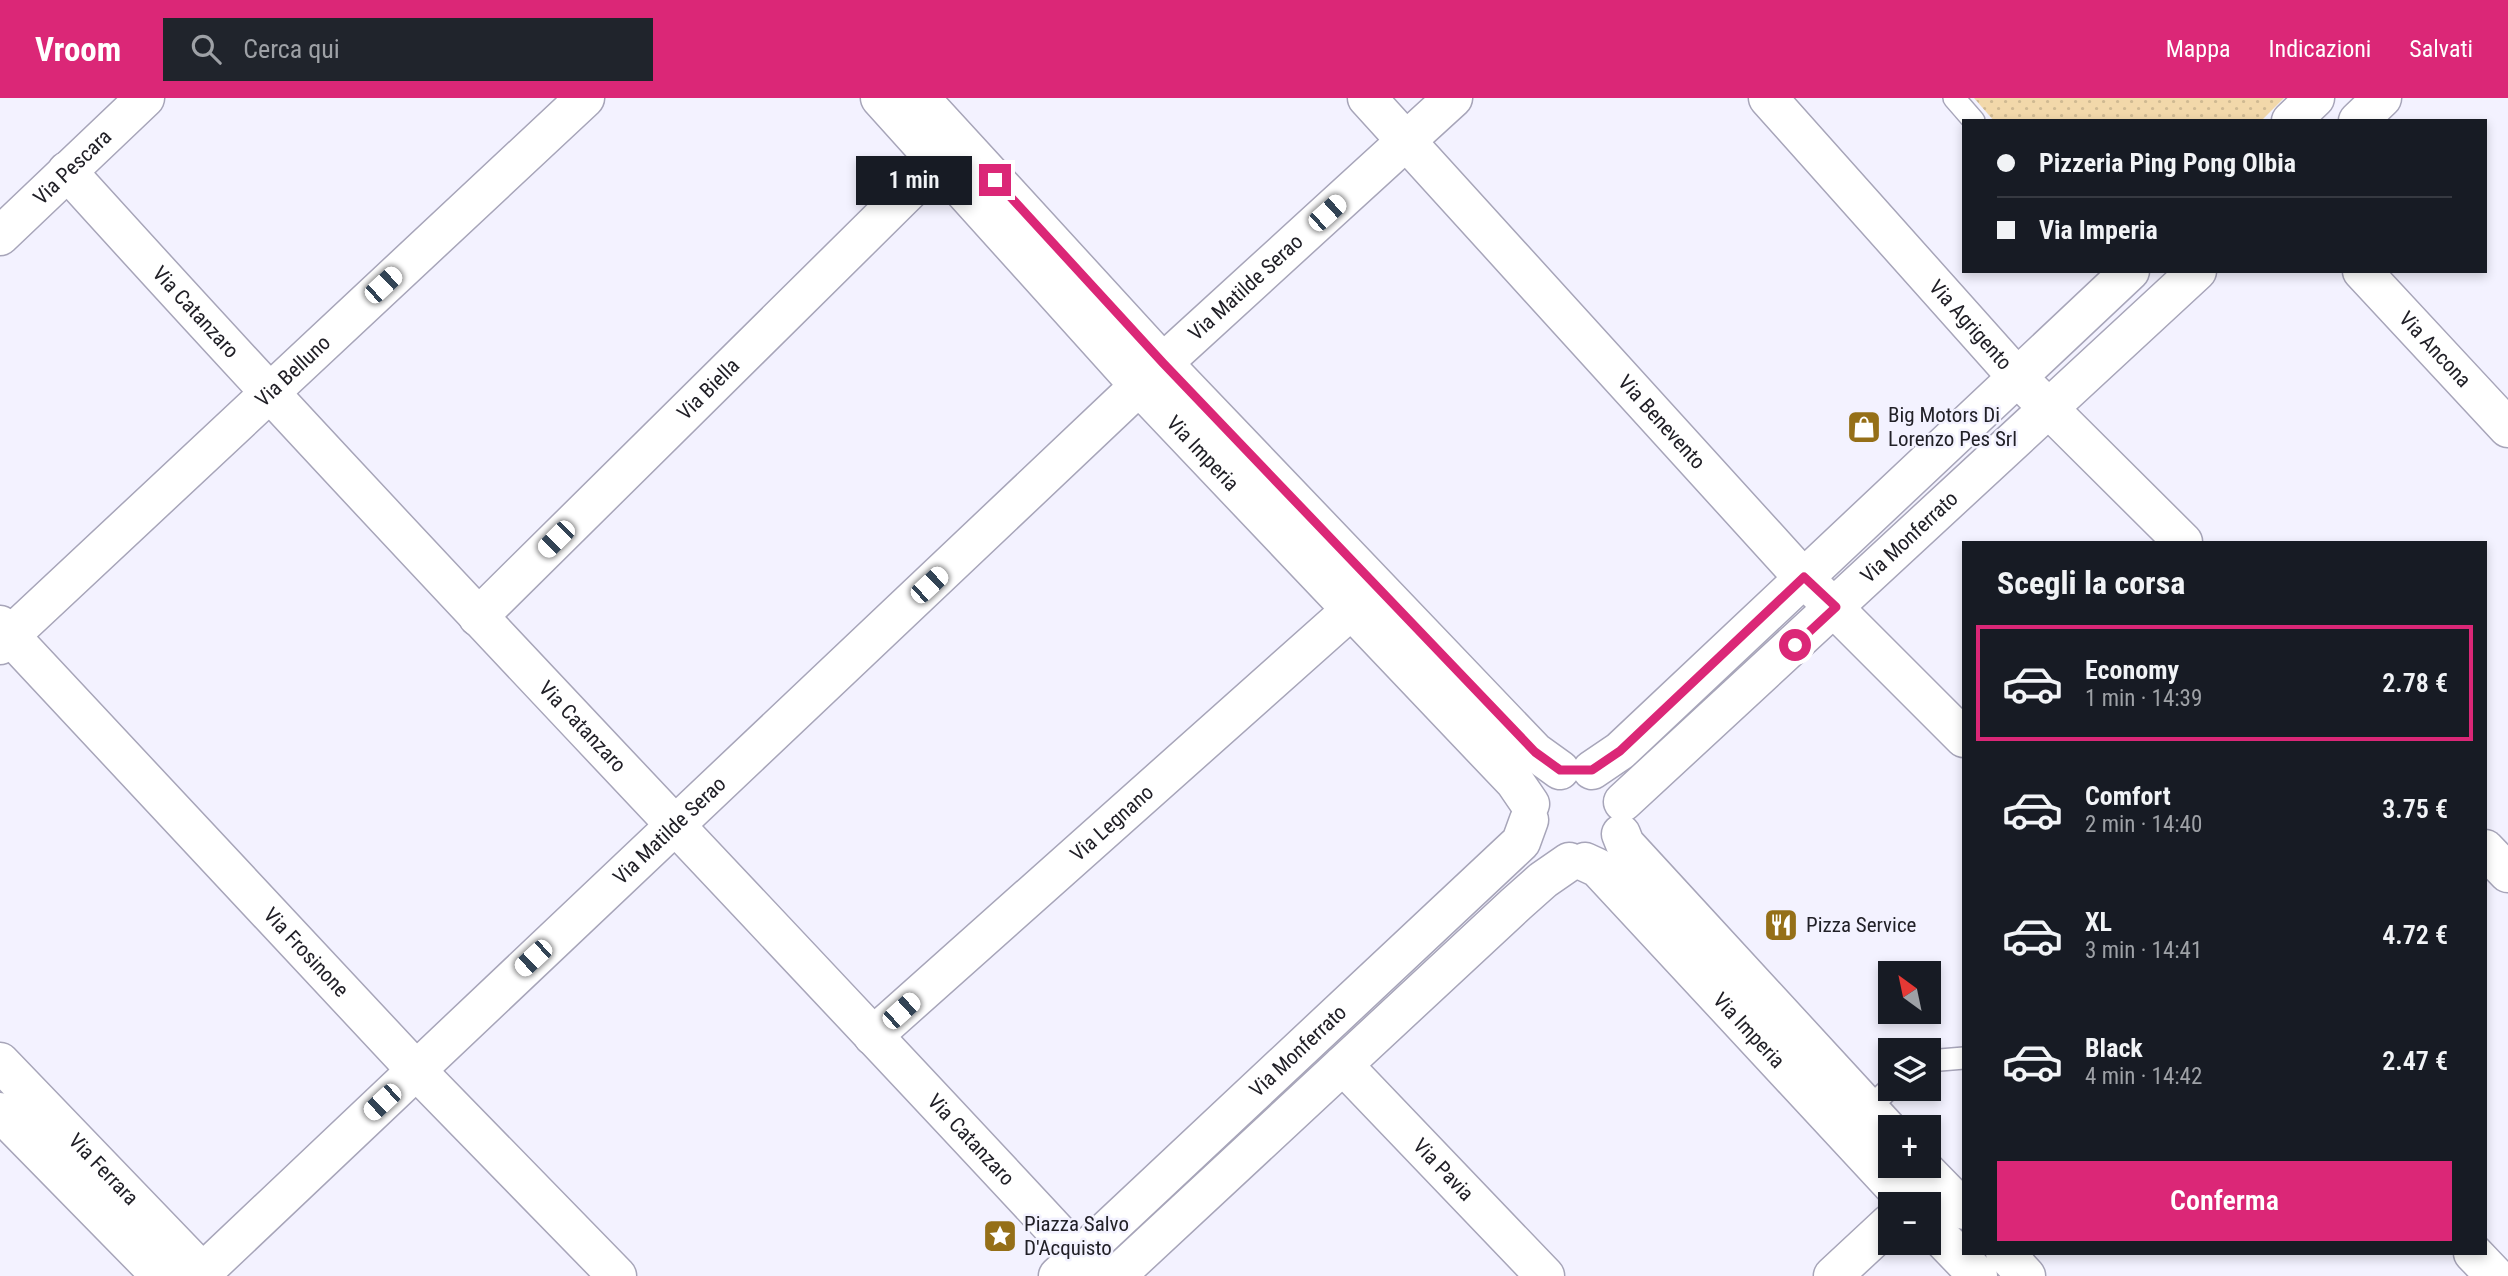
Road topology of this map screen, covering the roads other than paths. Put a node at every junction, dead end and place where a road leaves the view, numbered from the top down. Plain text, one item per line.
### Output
1 (145, 98) edge
2 (585, 98) edge
3 (880, 98) edge
4 (920, 98) edge
5 (1367, 98) edge
6 (1453, 98) edge
7 (1768, 98) edge
8 (1954, 98) edge
9 (2315, 98) edge
10 (2382, 98) edge
11 (1972, 119) edge
12 (2293, 119) edge
13 (2360, 119) edge
14 (1406, 141) junction
15 (938, 162) junction
16 (67, 171) junction
17 (0, 236) edge
18 (2195, 273) edge
19 (2364, 273) edge
20 (2118, 275) edge
21 (1151, 374) junction
22 (2017, 377) junction
23 (268, 392) junction
24 (2050, 408) junction
25 (2508, 428) edge
26 (2182, 541) edge
27 (1804, 577) junction
28 (1836, 607) junction
29 (1350, 611) junction
30 (478, 617) junction
31 (3, 635) edge
32 (1962, 736) edge
33 (1576, 770) junction
34 (1529, 812) junction
35 (1622, 818) junction
36 (673, 826) junction
37 (1577, 862) junction
38 (873, 1036) junction
39 (1962, 1058) edge
40 (1941, 1060) edge
41 (0, 1062) edge
42 (1343, 1065) junction
43 (415, 1069) junction
44 (1883, 1109) edge
45 (0, 1112) edge
46 (1933, 1178) edge
47 (1899, 1192) edge
48 (1962, 1208) edge
49 (1878, 1234) edge
50 (1941, 1238) edge
51 (2006, 1255) edge
52 (2475, 1255) edge
53 (1080, 1269) edge
54 (203, 1275) edge
55 (161, 1276) edge
56 (617, 1276) edge
57 (1116, 1276) edge
58 (1545, 1276) edge
59 (1833, 1276) edge
60 (1978, 1276) edge
61 (2026, 1276) edge
62 (2496, 1276) edge

1 - 16 street, Via Pescara
2 - 23 street, Via Belluno
3 - 15 street, Via Imperia
4 - 21 street, Via Imperia
5 - 14 street, Via Benevento
6 - 14 street, Via Matilde Serao
7 - 22 street, Via Agrigento
8 - 11 lane
9 - 12 street
10 - 13 street
14 - 21 street, Via Matilde Serao
14 - 27 street, Via Benevento
15 - 21 street, Via Imperia
15 - 30 street, Via Biella
16 - 17 street, Via Pescara
16 - 23 street, Via Catanzaro
18 - 24 street, Via Monferrato
19 - 25 street, Via Ancona
20 - 22 street, Via Monferrato
21 - 29 street, Via Imperia
21 - 33 street, Via Imperia
21 - 36 street, Via Matilde Serao
22 - 24 street, Via Agrigento
22 - 27 street, Via Monferrato
23 - 30 street, Via Catanzaro
23 - 31 street, Via Belluno
24 - 26 street, Via Agrigento
24 - 28 street, Via Monferrato
27 - 28 street, Via Benevento
27 - 33 street, Via Monferrato
28 - 32 street, Via Benevento
28 - 35 street, Via Monferrato
29 - 34 street, Via Imperia
29 - 38 street, Via Legnano
30 - 36 street, Via Catanzaro
31 - 43 street, Via Frosinone
33 - 34 street
33 - 35 street
34 - 37 street
34 - 53 street, Via Monferrato
35 - 37 street
35 - 44 street, Via Imperia
36 - 38 street, Via Catanzaro
36 - 43 street, Via Matilde Serao
37 - 42 street, Via Monferrato
37 - 47 street, Via Imperia
38 - 53 street, Via Catanzaro
39 - 40 lane
41 - 54 street, Via Ferrara
42 - 57 street, Via Monferrato
42 - 58 street, Via Pavia
43 - 54 street, Via Matilde Serao
43 - 56 street, Via Frosinone
45 - 55 street, Via Ferrara
46 - 48 street
49 - 59 street
50 - 60 street
51 - 61 street
52 - 62 street

